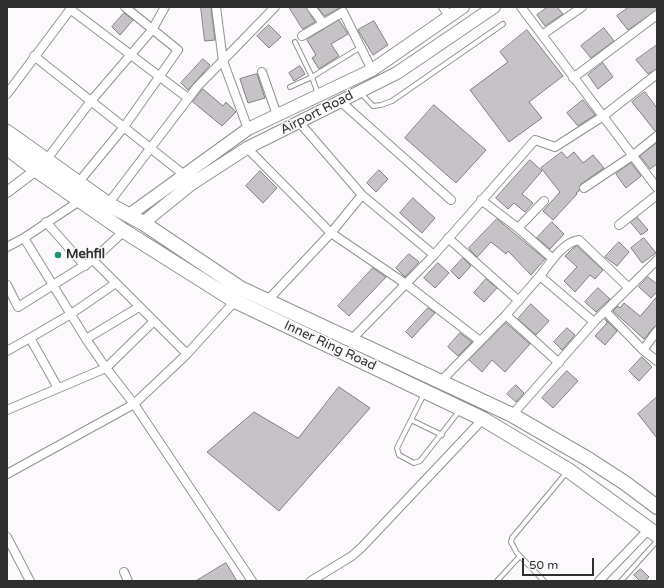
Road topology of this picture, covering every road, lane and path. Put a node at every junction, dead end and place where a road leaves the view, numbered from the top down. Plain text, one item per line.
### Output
1 (125, 7) edge
2 (165, 7) edge
3 (216, 7) edge
4 (311, 7) edge
5 (463, 7) edge
6 (494, 7) edge
7 (520, 7) edge
8 (582, 7) edge
9 (71, 8) edge
10 (269, 9) edge
11 (346, 9) edge
12 (446, 12) edge
13 (657, 15) edge
14 (323, 23) junction
15 (503, 24) dead end
16 (152, 30) junction
17 (542, 35) junction
18 (302, 36) dead end
19 (295, 42) dead end
20 (361, 48) junction
21 (131, 55) junction
22 (34, 56) junction
23 (223, 61) junction
24 (372, 70) junction
25 (262, 72) dead end
26 (657, 74) edge
27 (160, 76) junction
28 (312, 77) junction
29 (573, 78) junction
30 (290, 87) dead end
31 (360, 92) junction
32 (7, 94) edge
33 (318, 96) junction
34 (188, 98) junction
35 (91, 101) junction
36 (340, 101) junction
37 (277, 116) junction
38 (602, 117) junction
39 (299, 122) junction
40 (124, 127) junction
41 (248, 129) junction
42 (7, 132) edge
43 (657, 136) edge
44 (7, 148) edge
45 (150, 148) junction
46 (246, 148) junction
47 (632, 156) junction
48 (47, 160) junction
49 (36, 170) junction
50 (183, 174) junction
51 (78, 183) junction
52 (584, 188) dead end
53 (657, 188) edge
54 (7, 192) edge
55 (362, 195) junction
56 (657, 195) edge
57 (81, 200) junction
58 (451, 200) dead end
59 (481, 200) junction
60 (544, 201) dead end
61 (108, 204) junction
62 (129, 215) junction
63 (46, 222) junction
64 (143, 223) junction
65 (619, 225) dead end
66 (518, 228) junction
67 (124, 231) junction
68 (331, 233) junction
69 (24, 238) junction
70 (448, 238) junction
71 (7, 247) edge
72 (434, 255) junction
73 (553, 259) junction
74 (94, 260) junction
75 (657, 260) edge
76 (85, 266) junction
77 (540, 276) junction
78 (116, 283) junction
79 (406, 284) junction
80 (7, 285) edge
81 (54, 286) junction
82 (628, 287) junction
83 (235, 301) junction
84 (519, 301) junction
85 (266, 302) junction
86 (139, 307) junction
87 (605, 311) junction
88 (71, 314) junction
89 (506, 315) junction
90 (154, 321) junction
91 (594, 322) junction
92 (657, 331) edge
93 (30, 338) junction
94 (86, 340) junction
95 (351, 340) junction
96 (480, 341) junction
97 (642, 350) junction
98 (7, 351) edge
99 (187, 354) junction
100 (657, 361) edge
101 (559, 363) junction
102 (106, 368) junction
103 (441, 382) junction
104 (58, 388) junction
105 (426, 391) junction
106 (134, 404) junction
107 (461, 408) junction
108 (7, 410) edge
109 (512, 415) junction
110 (483, 419) junction
111 (411, 420) junction
112 (442, 435) junction
113 (568, 470) junction
114 (7, 474) edge
115 (657, 507) edge
116 (654, 531) edge
117 (7, 537) edge
118 (657, 541) edge
119 (520, 556) junction
120 (124, 572) dead end
121 (30, 581) edge
122 (128, 581) edge
123 (252, 581) edge
124 (311, 581) edge
125 (497, 581) edge
126 (544, 581) edge
127 (599, 581) edge
128 (621, 581) edge

1 - 16 street
2 - 16 street
3 - 23 street
4 - 14 street
5 - 12 main road, Airport Road
6 - 31 main road, Airport Road
7 - 17 street
8 - 17 street
9 - 21 street
9 - 22 street
10 - 23 street
11 - 14 street
11 - 20 street
12 - 24 main road, Airport Road
13 - 29 street
14 - 18 street
15 - 31 lane
16 - 21 street
16 - 27 street
17 - 29 street
19 - 28 lane
20 - 24 street
20 - 28 lane
21 - 27 street
21 - 35 street
22 - 32 street
22 - 35 street
23 - 34 street
23 - 41 street
24 - 33 main road, Airport Road
25 - 37 street
26 - 38 street
27 - 34 street
27 - 40 street
28 - 30 lane
28 - 33 lane
29 - 38 street
31 - 36 main road, Airport Road
33 - 37 main road, Airport Road
34 - 45 street
35 - 40 street
35 - 48 street
36 - 39 main road, Airport Road
36 - 58 street
37 - 41 main road, Airport Road
38 - 47 street
38 - 59 street
39 - 46 main road, Airport Road
39 - 55 street
40 - 45 street
40 - 51 street
41 - 50 main road, Airport Road
42 - 48 highway, Inner Ring Road
43 - 47 street
44 - 49 highway, Inner Ring Road
45 - 50 street
45 - 61 street
46 - 64 main road, Airport Road
46 - 68 street
47 - 52 street
47 - 53 street
48 - 51 highway, Inner Ring Road
49 - 54 street
49 - 57 highway, Inner Ring Road
50 - 62 main road, Airport Road
51 - 61 highway, Inner Ring Road
55 - 68 street
55 - 72 street
56 - 65 street
57 - 63 street
57 - 67 highway, Inner Ring Road
59 - 66 street
59 - 70 street
60 - 66 street
61 - 62 highway, Inner Ring Road
62 - 64 highway, Inner Ring Road
63 - 69 street
63 - 76 street
64 - 85 highway, Inner Ring Road
66 - 73 street
67 - 74 street
67 - 83 highway, Inner Ring Road
68 - 79 street
68 - 85 street
69 - 71 street
69 - 81 street
70 - 72 street
70 - 84 street
72 - 79 street
73 - 77 street
73 - 82 street
74 - 76 street
74 - 78 street
75 - 82 street
76 - 81 street
77 - 84 street
77 - 91 street
78 - 86 street
78 - 88 street
79 - 95 street
79 - 96 street
80 - 81 street
81 - 88 street
82 - 87 street
83 - 99 street
83 - 105 highway, Inner Ring Road
84 - 89 street
85 - 95 highway, Inner Ring Road
86 - 90 street
86 - 94 street
87 - 91 street
87 - 97 street
88 - 93 street
88 - 94 street
89 - 96 street
89 - 101 street
90 - 99 street
90 - 102 street
91 - 101 street
92 - 97 street
93 - 98 street
93 - 104 street
94 - 102 street
95 - 103 highway, Inner Ring Road
96 - 103 street
97 - 100 street
99 - 106 street
101 - 109 street
102 - 104 street
102 - 106 street
103 - 109 highway, Inner Ring Road
104 - 108 street
105 - 107 highway, Inner Ring Road
105 - 111 lane
106 - 114 street
106 - 123 street
107 - 110 highway, Inner Ring Road
107 - 112 lane
109 - 115 highway, Inner Ring Road
110 - 113 highway, Inner Ring Road
110 - 124 street
111 - 112 lane
111 - 112 lane
113 - 116 highway, Inner Ring Road
113 - 119 lane
116 - 127 street
117 - 121 street
118 - 128 lane
119 - 125 lane
119 - 126 lane
120 - 122 street

